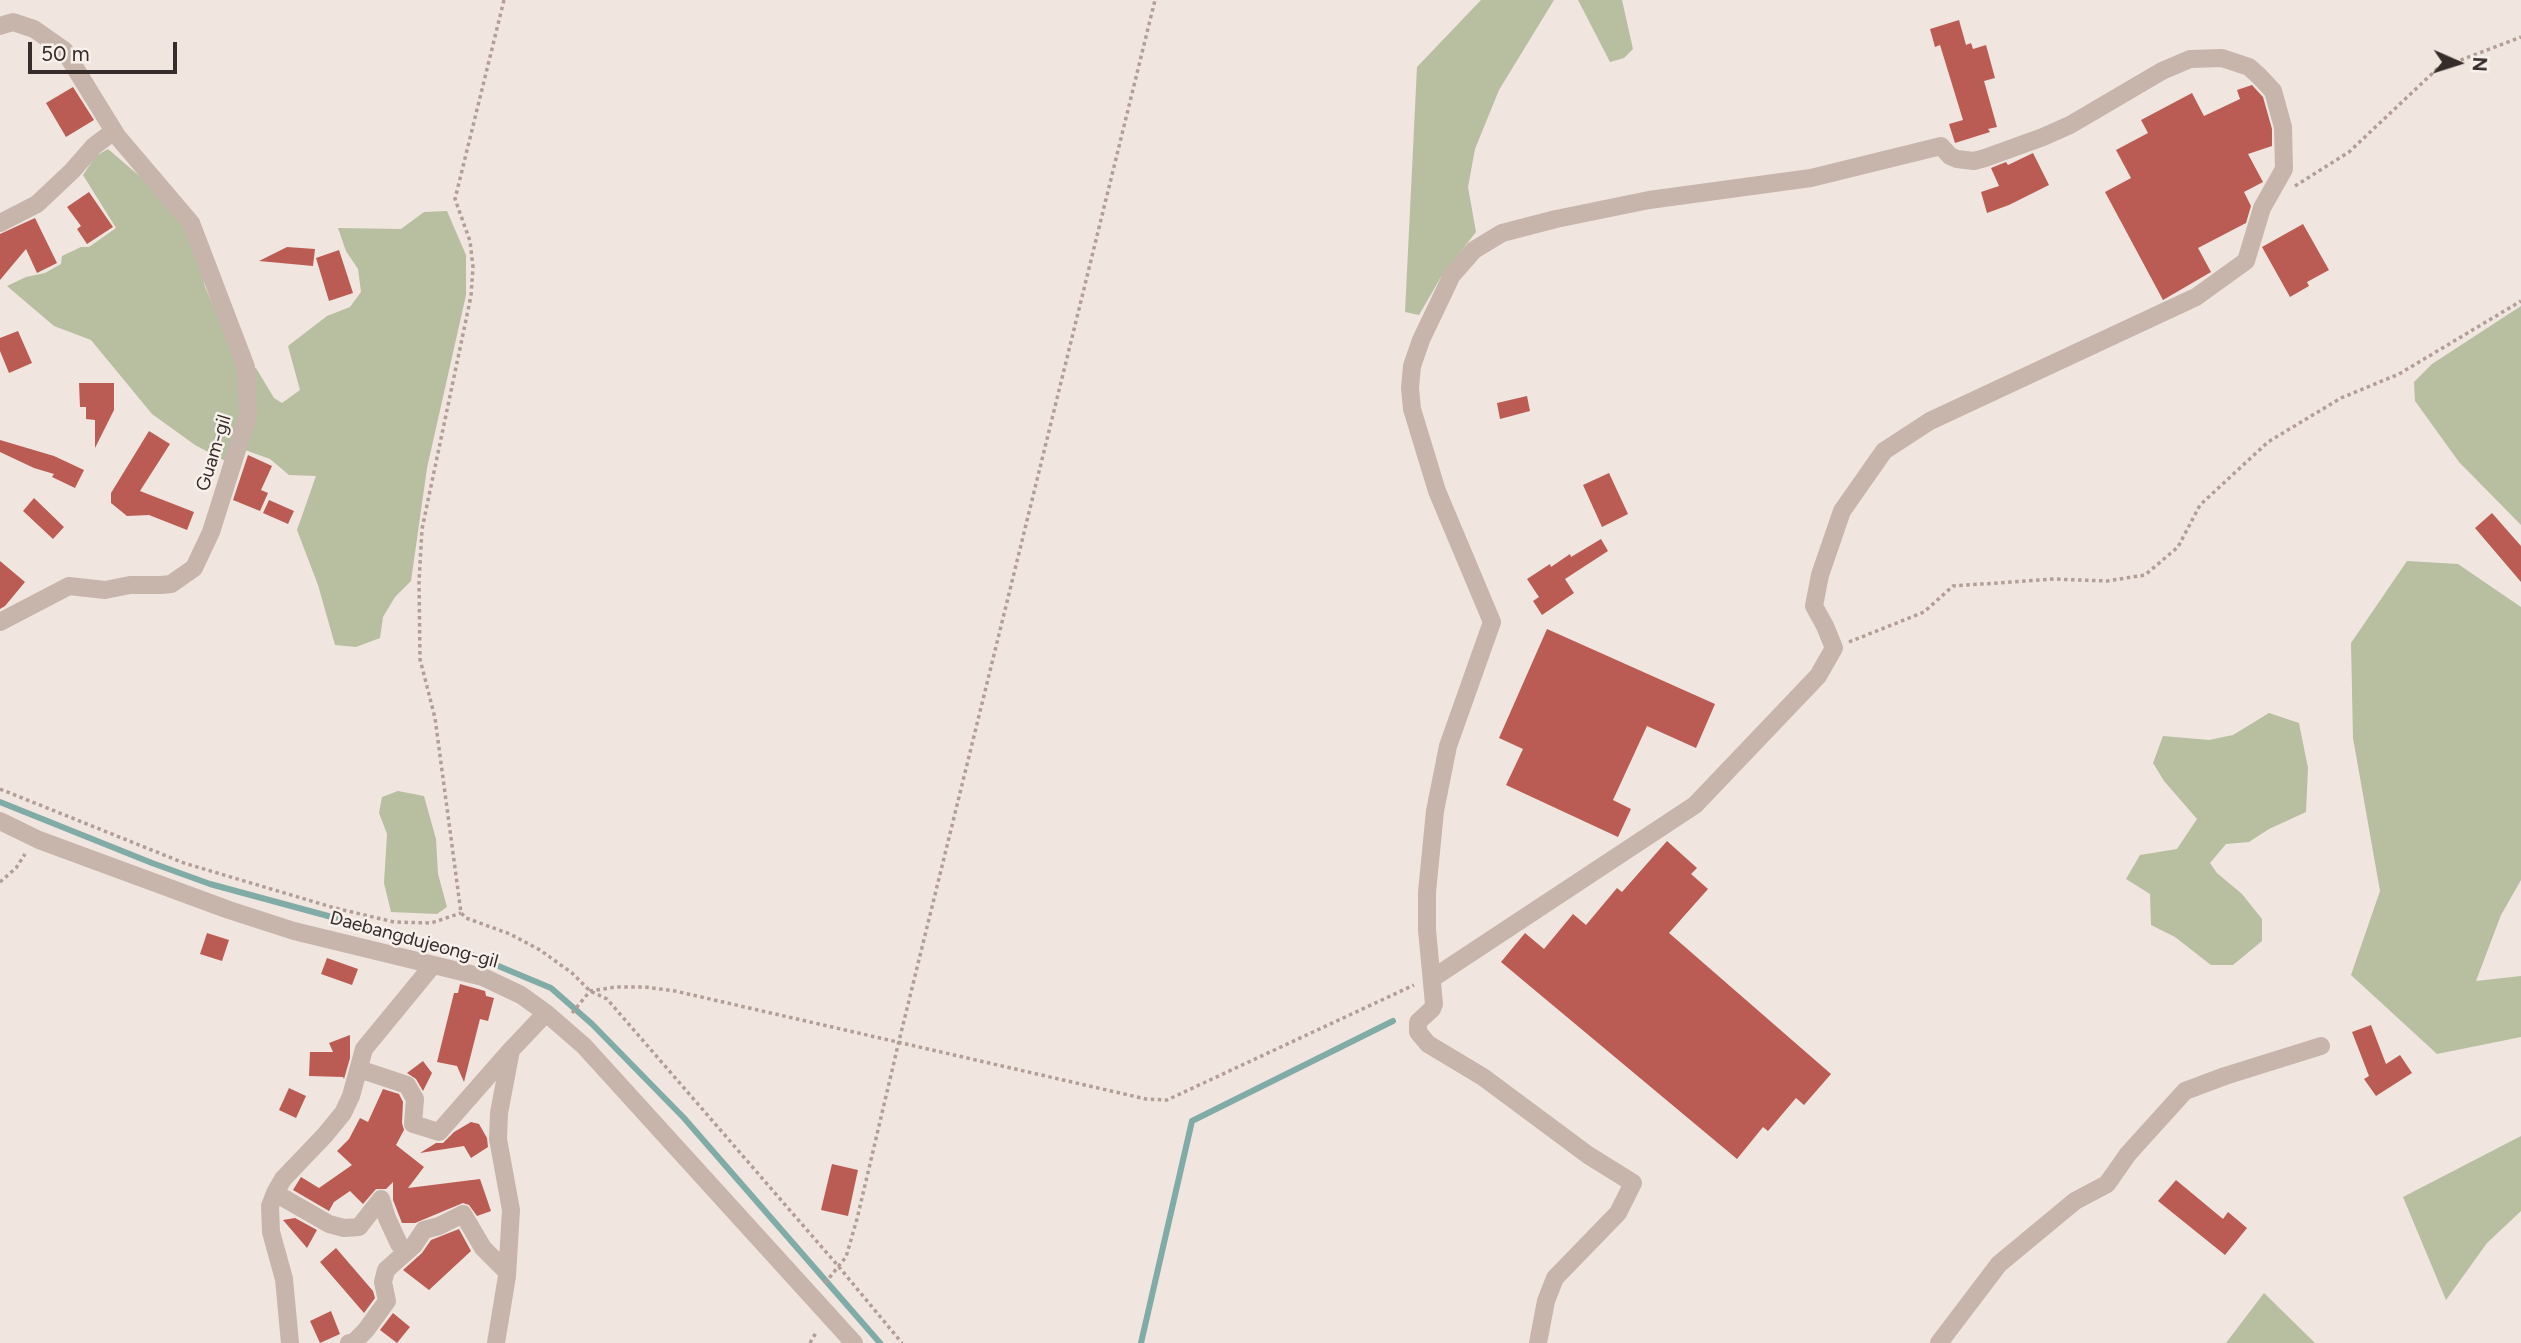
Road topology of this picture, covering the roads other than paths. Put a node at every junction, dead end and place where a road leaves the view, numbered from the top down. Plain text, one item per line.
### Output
1 (0, 26) edge
2 (114, 131) junction
3 (0, 223) edge
4 (0, 622) edge
5 (0, 821) edge
6 (433, 965) junction
7 (1433, 978) junction
8 (546, 1013) junction
9 (2321, 1046) dead end
10 (511, 1050) junction
11 (359, 1069) junction
12 (275, 1193) junction
13 (407, 1251) junction
14 (507, 1272) junction
15 (290, 1343) edge
16 (349, 1343) edge
17 (496, 1343) edge
18 (854, 1343) edge
19 (1538, 1343) edge
20 (1939, 1343) edge

1 - 2 street, Guam-gil
2 - 3 street
2 - 4 street, Guam-gil
5 - 6 street, Daebangdujeong-gil
6 - 8 street, Daebangdujeong-gil
6 - 11 street
7 - 7 street
7 - 19 street
8 - 10 street
8 - 18 street, Daebangdujeong-gil
9 - 20 street
10 - 11 street
10 - 14 street
11 - 12 street
12 - 13 street
12 - 15 street
13 - 14 street
13 - 16 street
14 - 17 street

